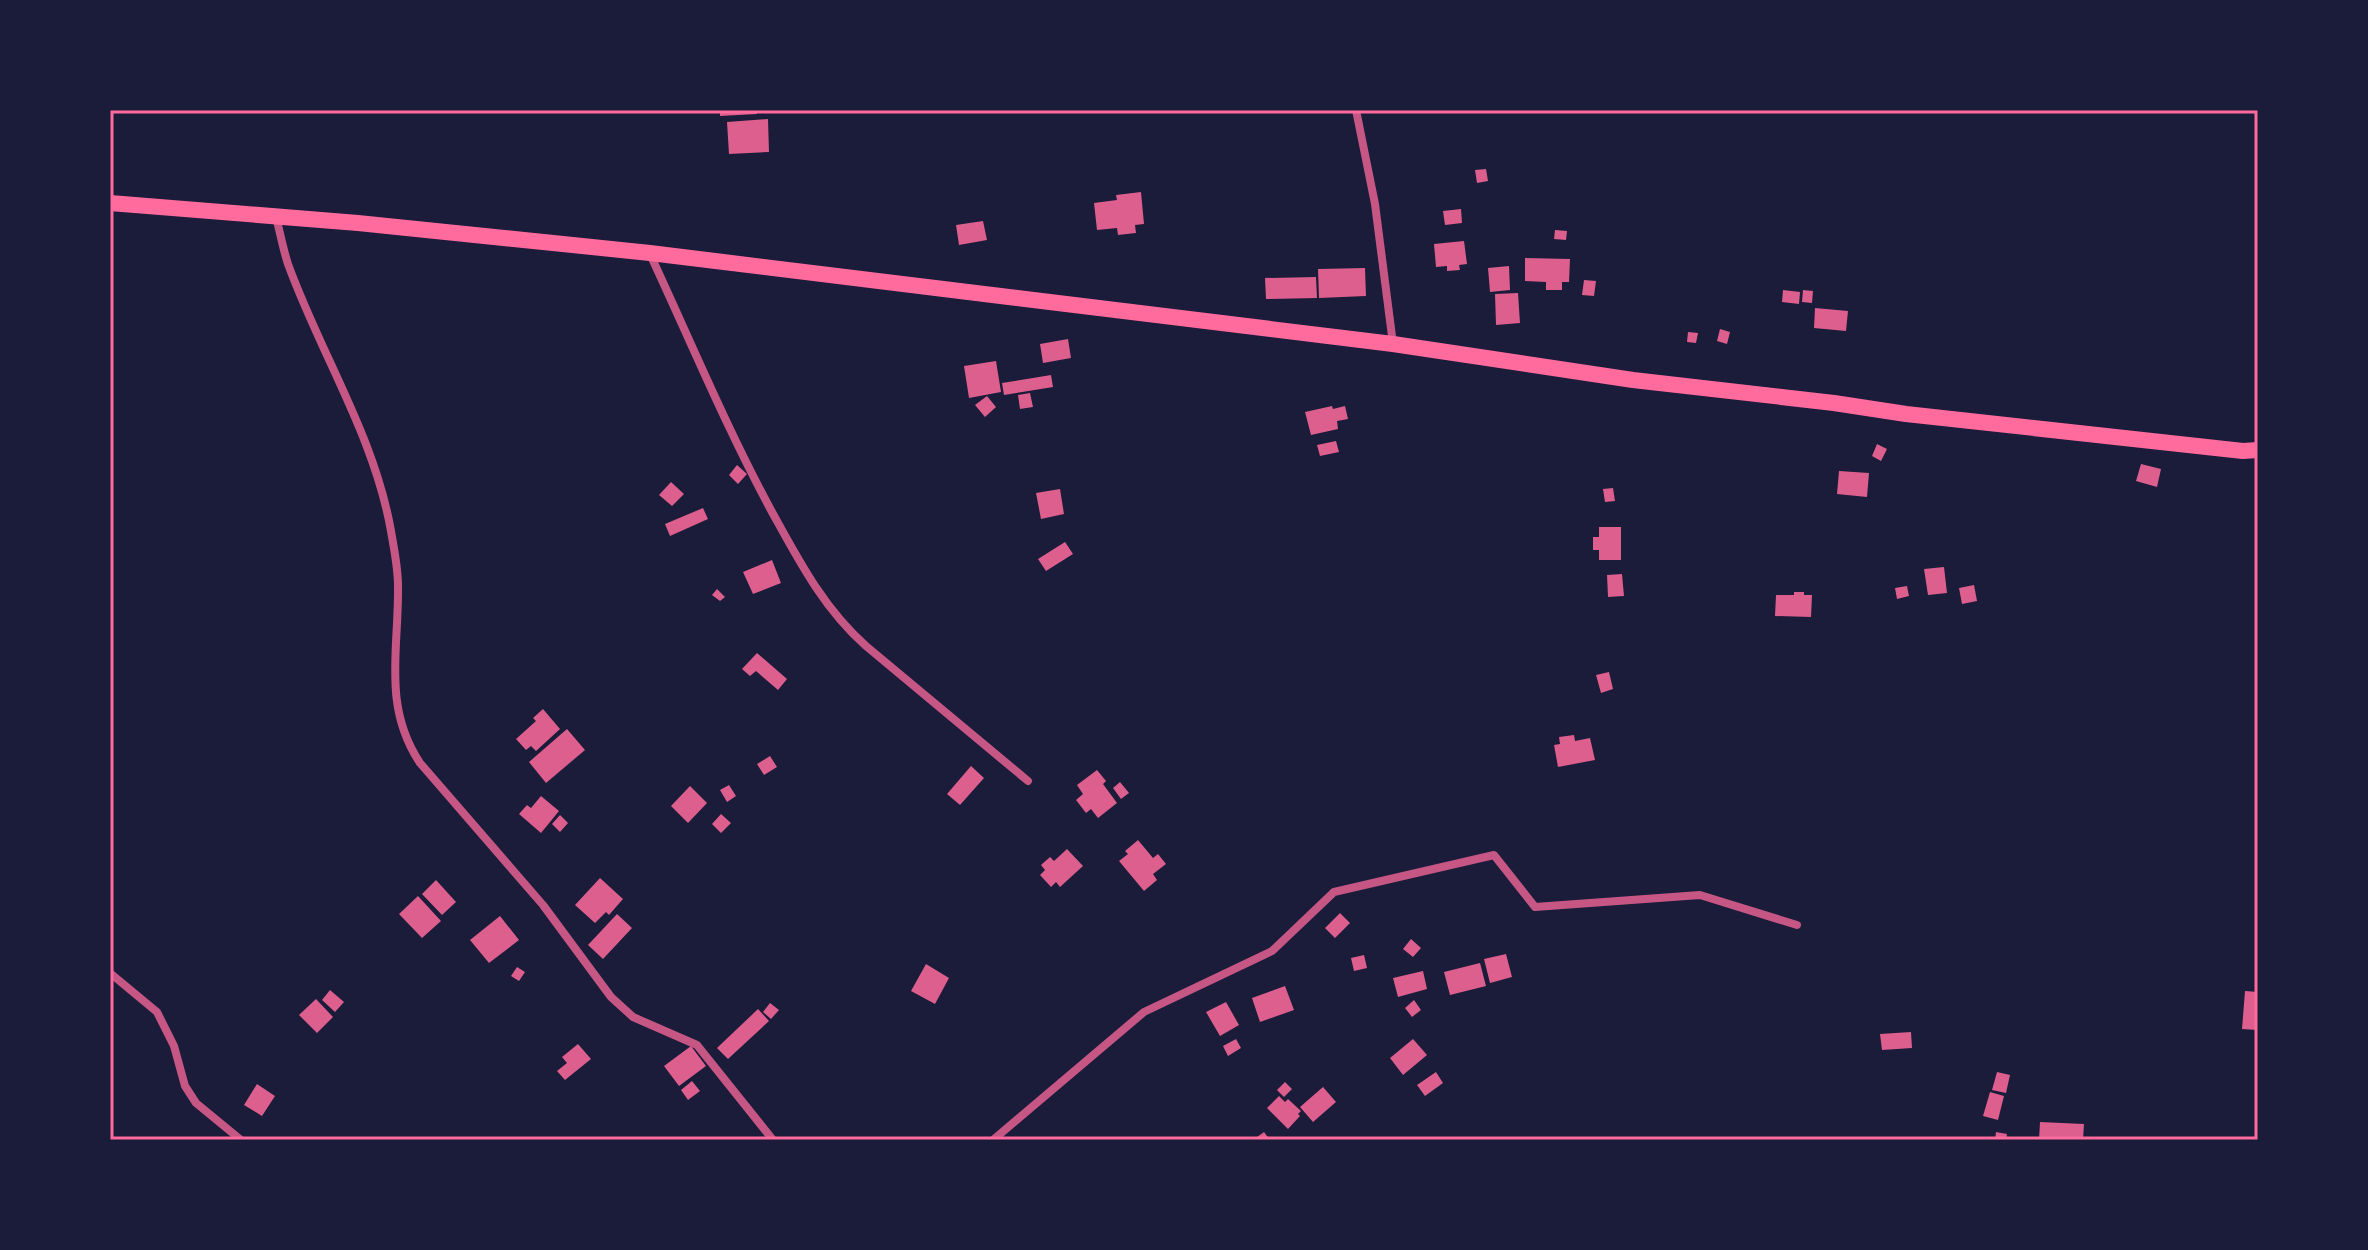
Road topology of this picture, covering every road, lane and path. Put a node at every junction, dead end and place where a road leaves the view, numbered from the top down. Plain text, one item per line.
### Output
1 (1356, 110) edge
2 (110, 203) edge
3 (276, 216) junction
4 (650, 253) junction
5 (1393, 344) junction
6 (2258, 450) edge
7 (1028, 781) dead end
8 (1797, 925) dead end
9 (110, 973) edge
10 (241, 1140) edge
11 (773, 1140) edge
12 (993, 1140) edge

1 - 5 street
2 - 3 main road
3 - 4 main road
3 - 11 street
4 - 5 main road
4 - 7 street
5 - 6 main road
8 - 12 street
9 - 10 street

